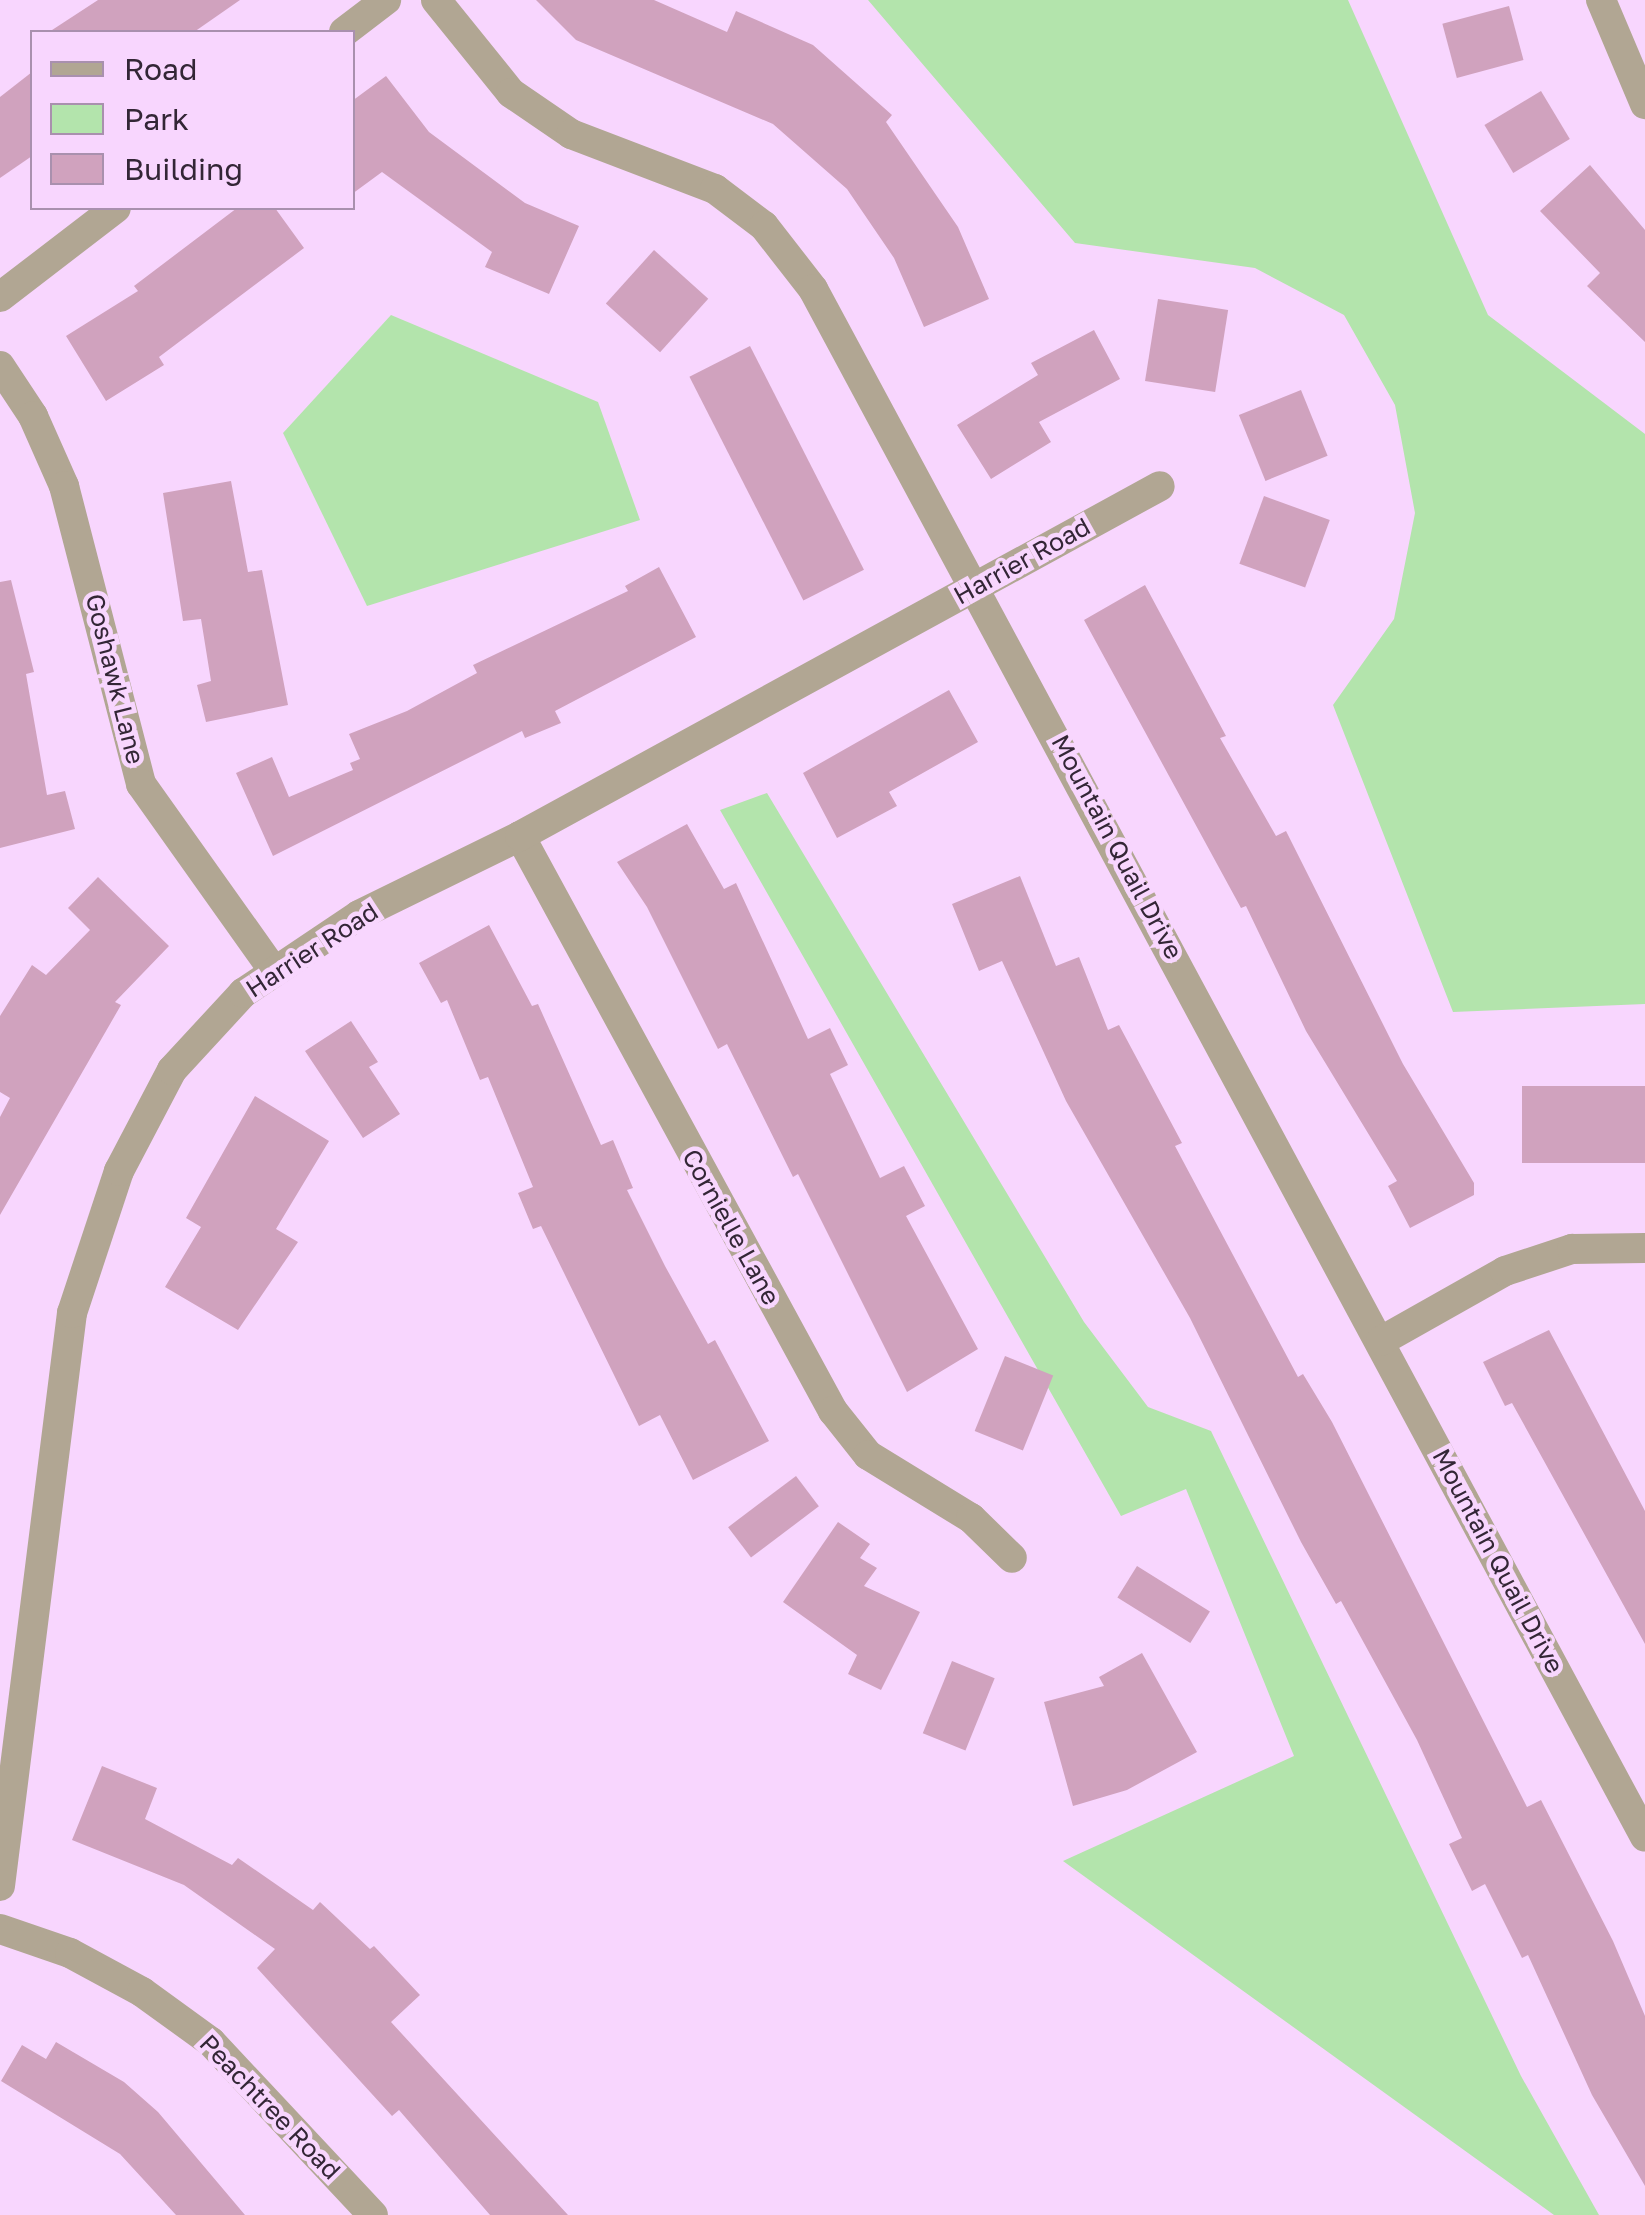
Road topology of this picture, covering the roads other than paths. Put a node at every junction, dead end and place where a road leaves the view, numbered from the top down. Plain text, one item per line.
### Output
1 (386, 0) edge
2 (436, 0) edge
3 (1601, 0) edge
4 (347, 30) edge
5 (1645, 104) edge
6 (113, 210) edge
7 (0, 297) edge
8 (0, 366) edge
9 (1160, 486) dead end
10 (977, 585) junction
11 (520, 836) junction
12 (273, 970) junction
13 (1645, 1248) edge
14 (1381, 1341) junction
15 (1012, 1558) dead end
16 (1645, 1837) edge
17 (0, 1886) edge
18 (0, 1930) edge
19 (372, 2215) edge

1 - 4 street
2 - 10 street, Mountain Quail Drive
3 - 5 street
6 - 7 street
8 - 12 street, Goshawk Lane
9 - 10 street, Harrier Road
10 - 11 street, Harrier Road
10 - 14 street, Mountain Quail Drive
11 - 12 street, Harrier Road
11 - 15 street, Cornielle Lane
12 - 17 street, Harrier Road
13 - 14 street
14 - 16 street, Mountain Quail Drive
18 - 19 street, Peachtree Road

